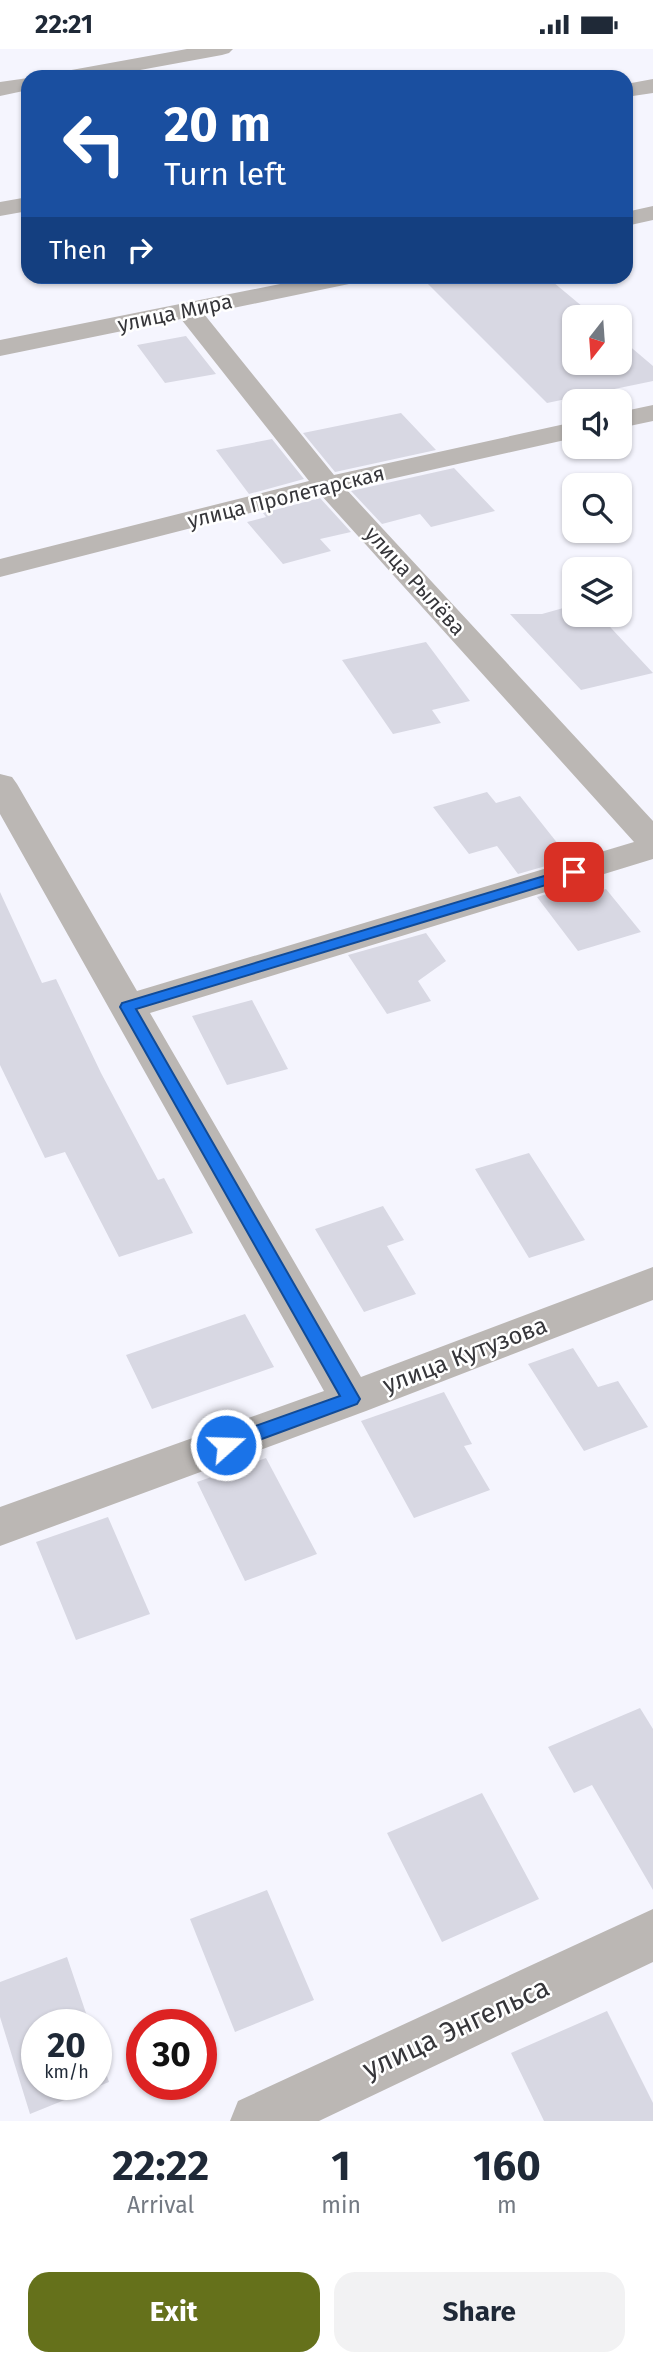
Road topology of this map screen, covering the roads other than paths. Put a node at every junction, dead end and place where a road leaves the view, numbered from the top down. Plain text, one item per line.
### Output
1 (222, 49) edge
2 (156, 54) edge
3 (93, 70) edge
4 (173, 70) edge
5 (21, 85) edge
6 (653, 86) edge
7 (0, 89) edge
8 (633, 90) edge
9 (21, 205) edge
10 (0, 209) edge
11 (653, 213) edge
12 (633, 217) edge
13 (316, 284) edge
14 (188, 311) junction
15 (0, 348) edge
16 (653, 413) edge
17 (632, 417) edge
18 (562, 433) edge
19 (327, 485) junction
20 (0, 568) edge
21 (0, 784) edge
22 (653, 842) edge
23 (653, 848) edge
24 (127, 1007) junction
25 (653, 1283) edge
26 (351, 1399) junction
27 (0, 1527) edge
28 (653, 1935) edge
29 (258, 2121) edge

1 - 2 street
2 - 3 street
2 - 4 street
5 - 7 street
6 - 8 street
9 - 10 street
11 - 12 street
13 - 14 street, улица Мира
14 - 15 street, улица Мира
14 - 19 street, улица Рылёва
16 - 17 street
18 - 19 street, улица Пролетарская
19 - 20 street, улица Пролетарская
19 - 22 street, улица Рылёва
21 - 24 street
23 - 24 street
24 - 26 street
25 - 26 street, улица Кутузова
26 - 27 street, улица Кутузова
28 - 29 street, улица Энгельса

